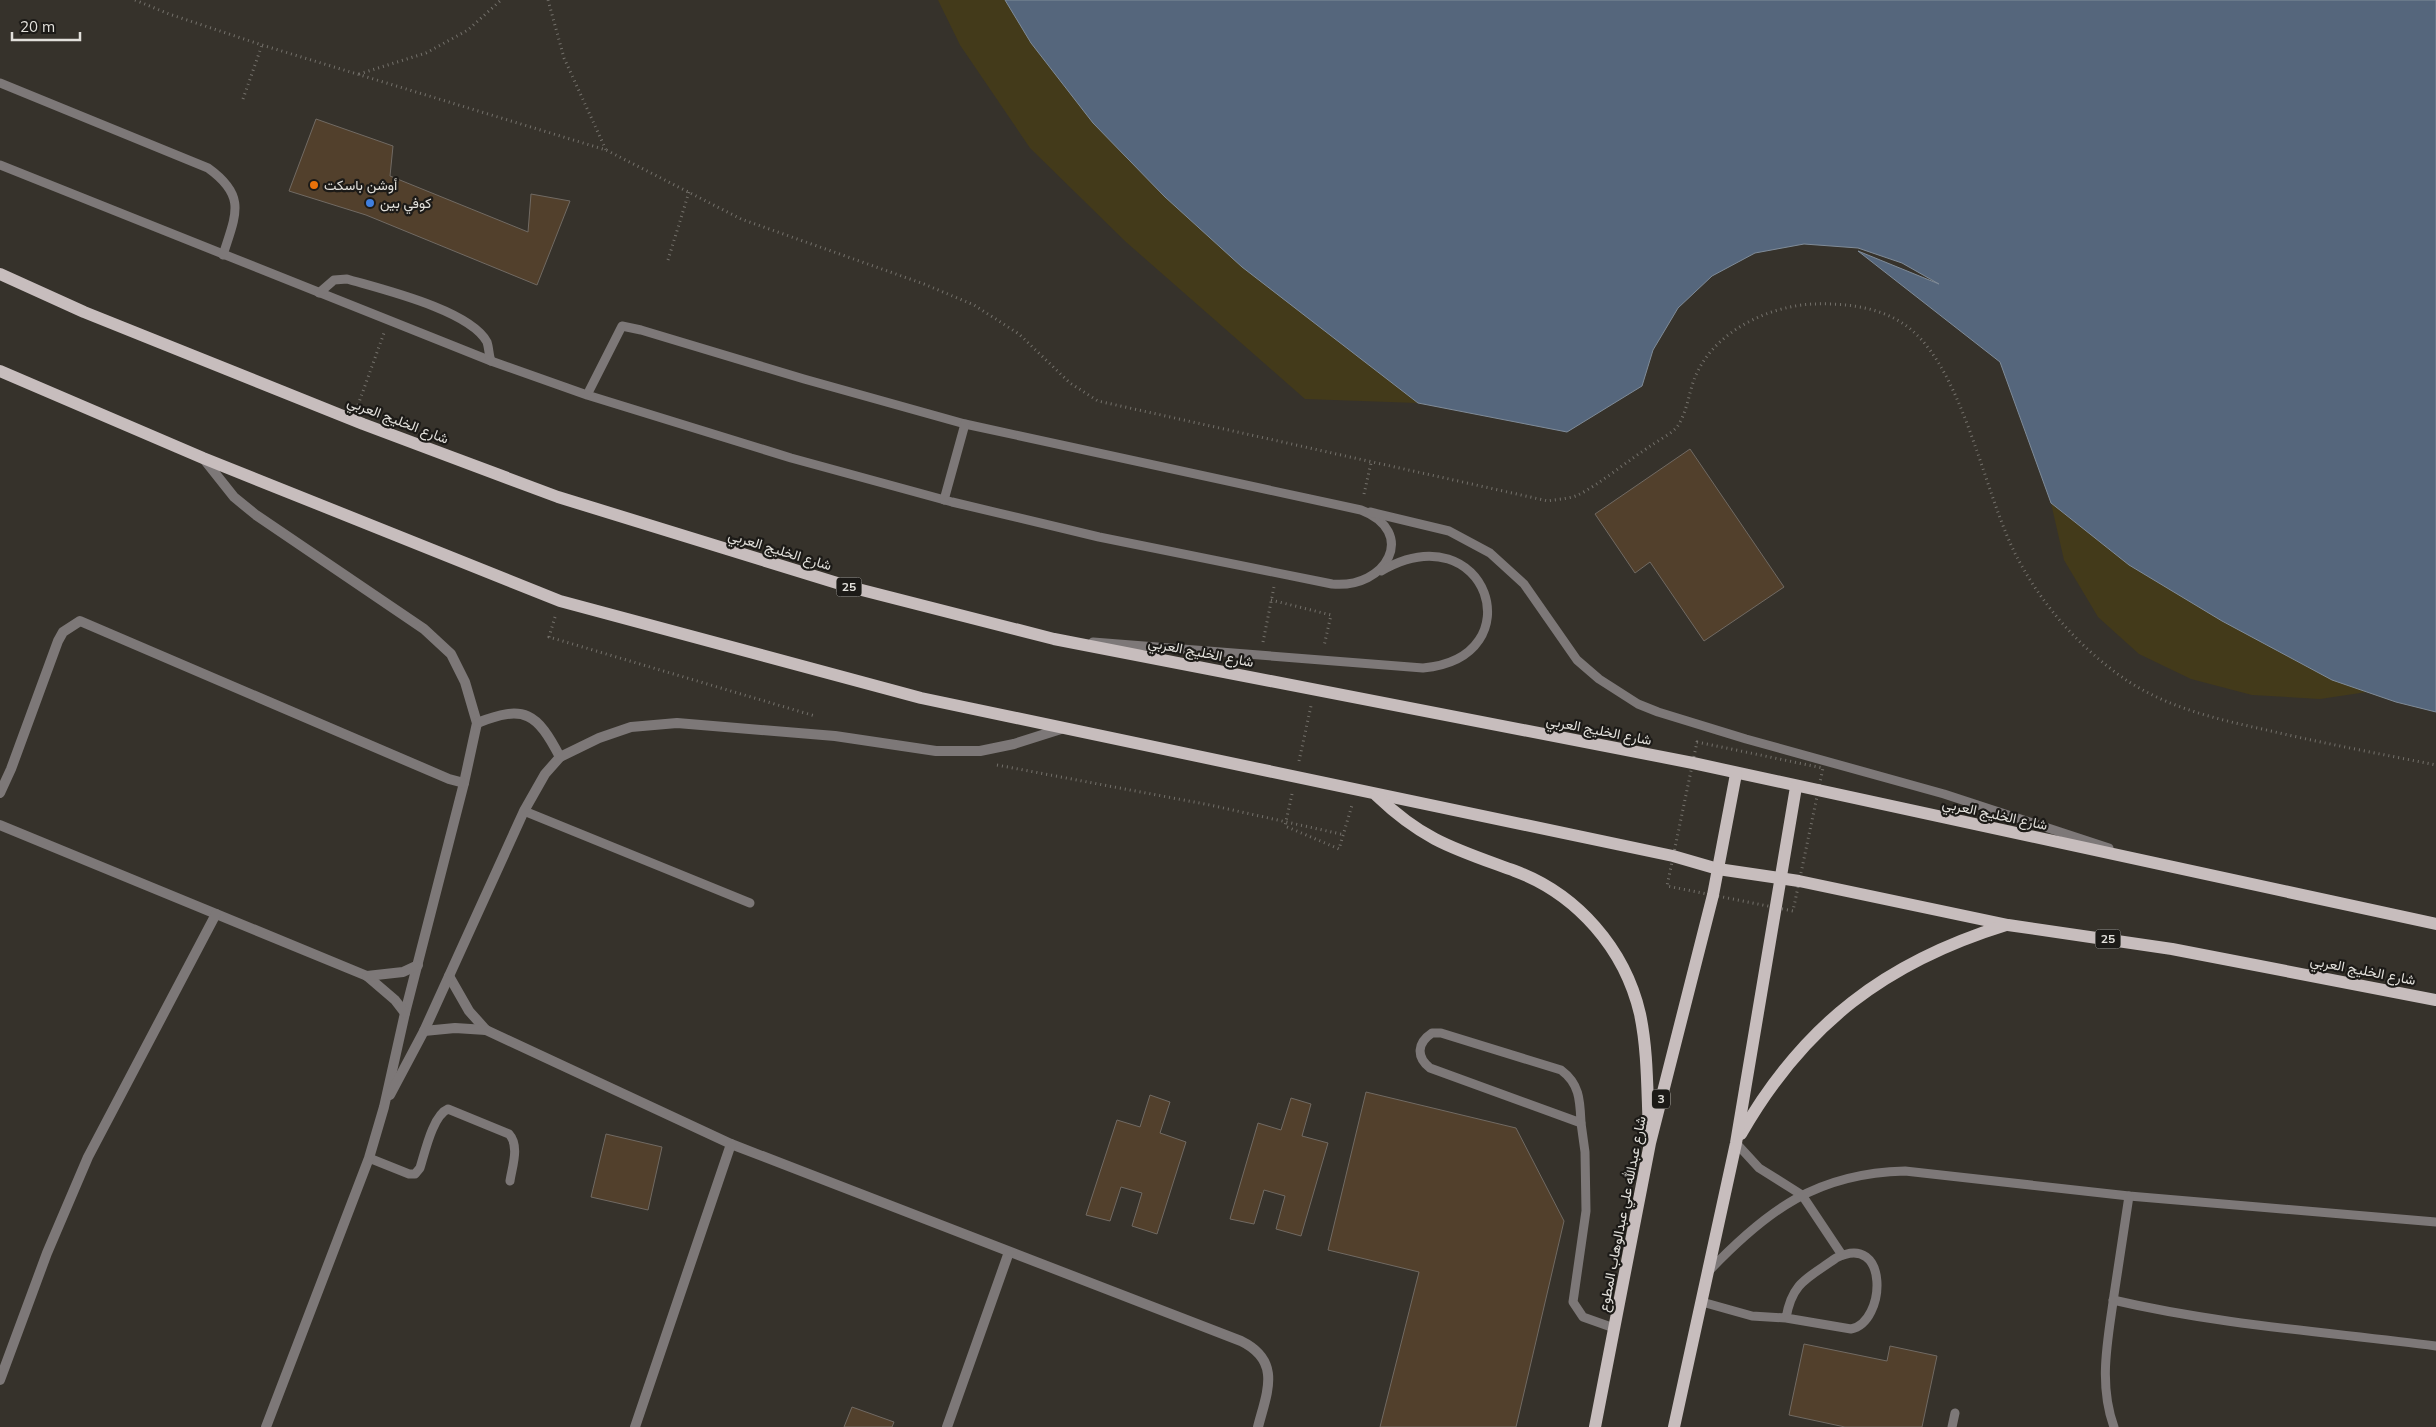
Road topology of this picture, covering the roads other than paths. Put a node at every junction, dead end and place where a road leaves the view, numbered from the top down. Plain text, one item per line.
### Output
1 (0, 83) edge
2 (0, 165) edge
3 (223, 254) junction
4 (0, 274) edge
5 (319, 293) junction
6 (491, 361) junction
7 (0, 371) edge
8 (587, 395) junction
9 (965, 424) junction
10 (203, 458) junction
11 (944, 500) junction
12 (1361, 510) junction
13 (1374, 575) junction
14 (1054, 639) junction
15 (477, 723) junction
16 (1061, 729) junction
17 (560, 757) junction
18 (1736, 774) junction
19 (464, 783) junction
20 (1796, 787) junction
21 (0, 793) edge
22 (1376, 796) junction
23 (524, 811) junction
24 (0, 825) edge
25 (1718, 869) junction
26 (2173, 869) junction
27 (1780, 878) junction
28 (750, 903) dead end
29 (216, 914) junction
30 (2436, 924) edge
31 (2008, 925) junction
32 (418, 965) junction
33 (367, 976) junction
34 (450, 976) junction
35 (2436, 1000) edge
36 (405, 1013) junction
37 (486, 1030) junction
38 (424, 1031) junction
39 (384, 1107) junction
40 (1581, 1123) junction
41 (1650, 1143) junction
42 (1736, 1143) junction
43 (732, 1144) junction
44 (368, 1158) junction
45 (510, 1181) dead end
46 (1802, 1195) junction
47 (2129, 1196) junction
48 (2436, 1222) edge
49 (1009, 1252) junction
50 (1842, 1255) junction
51 (1708, 1272) junction
52 (2114, 1300) junction
53 (1702, 1302) junction
54 (1786, 1318) junction
55 (1614, 1328) junction
56 (2436, 1346) edge
57 (0, 1380) edge
58 (1956, 1412) dead end
59 (266, 1427) edge
60 (635, 1427) edge
61 (947, 1427) edge
62 (1258, 1427) edge
63 (1594, 1427) edge
64 (1674, 1427) edge
65 (1952, 1427) edge
66 (2114, 1427) edge

1 - 3 lane
2 - 3 lane
3 - 5 lane
4 - 14 main road, شارع الخليج العربي / 25
5 - 6 lane
5 - 6 lane
6 - 8 lane
7 - 10 main road, شارع الخليج العربي / 25
8 - 9 lane
8 - 11 lane
9 - 11 lane
9 - 12 lane
10 - 15 street
10 - 16 main road, شارع الخليج العربي / 25
11 - 13 lane
12 - 13 lane
12 - 26 lane
13 - 14 lane
14 - 18 main road, شارع الخليج العربي / 25
15 - 17 street
15 - 19 street
16 - 17 street
16 - 22 main road, شارع الخليج العربي / 25
17 - 23 street
18 - 20 main road, شارع الخليج العربي / 25
18 - 25 main road, شارع عبدالله علي عبدالوهاب المطوع / 3
19 - 21 street
19 - 32 street
20 - 26 main road, شارع الخليج العربي / 25
20 - 27 main road
22 - 25 main road, شارع الخليج العربي / 25
22 - 41 main road
23 - 28 lane
23 - 34 street
24 - 29 street
25 - 27 main road, شارع الخليج العربي / 25
25 - 41 main road, شارع عبدالله علي عبدالوهاب المطوع / 3
26 - 30 main road, شارع الخليج العربي / 25
27 - 31 main road, شارع الخليج العربي / 25
27 - 42 main road
29 - 33 street
29 - 57 street
31 - 35 main road, شارع الخليج العربي / 25
31 - 42 main road
32 - 33 street
32 - 36 street
33 - 36 street
34 - 37 street
34 - 38 street
36 - 39 street
37 - 38 street
37 - 43 street
38 - 39 street
39 - 44 street
40 - 40 lane
40 - 55 lane
41 - 55 main road, شارع عبدالله علي عبدالوهاب المطوع / 3
42 - 46 lane
42 - 51 main road
43 - 49 street
43 - 60 street
44 - 45 lane
44 - 59 street
46 - 47 lane
46 - 50 lane
46 - 51 lane
47 - 48 lane
47 - 52 lane
49 - 61 street
49 - 62 street
50 - 54 lane
50 - 54 lane
51 - 53 main road
52 - 56 lane
52 - 66 lane
53 - 54 lane
53 - 64 main road
55 - 63 main road, شارع عبدالله علي عبدالوهاب المطوع / 3
58 - 65 lane

